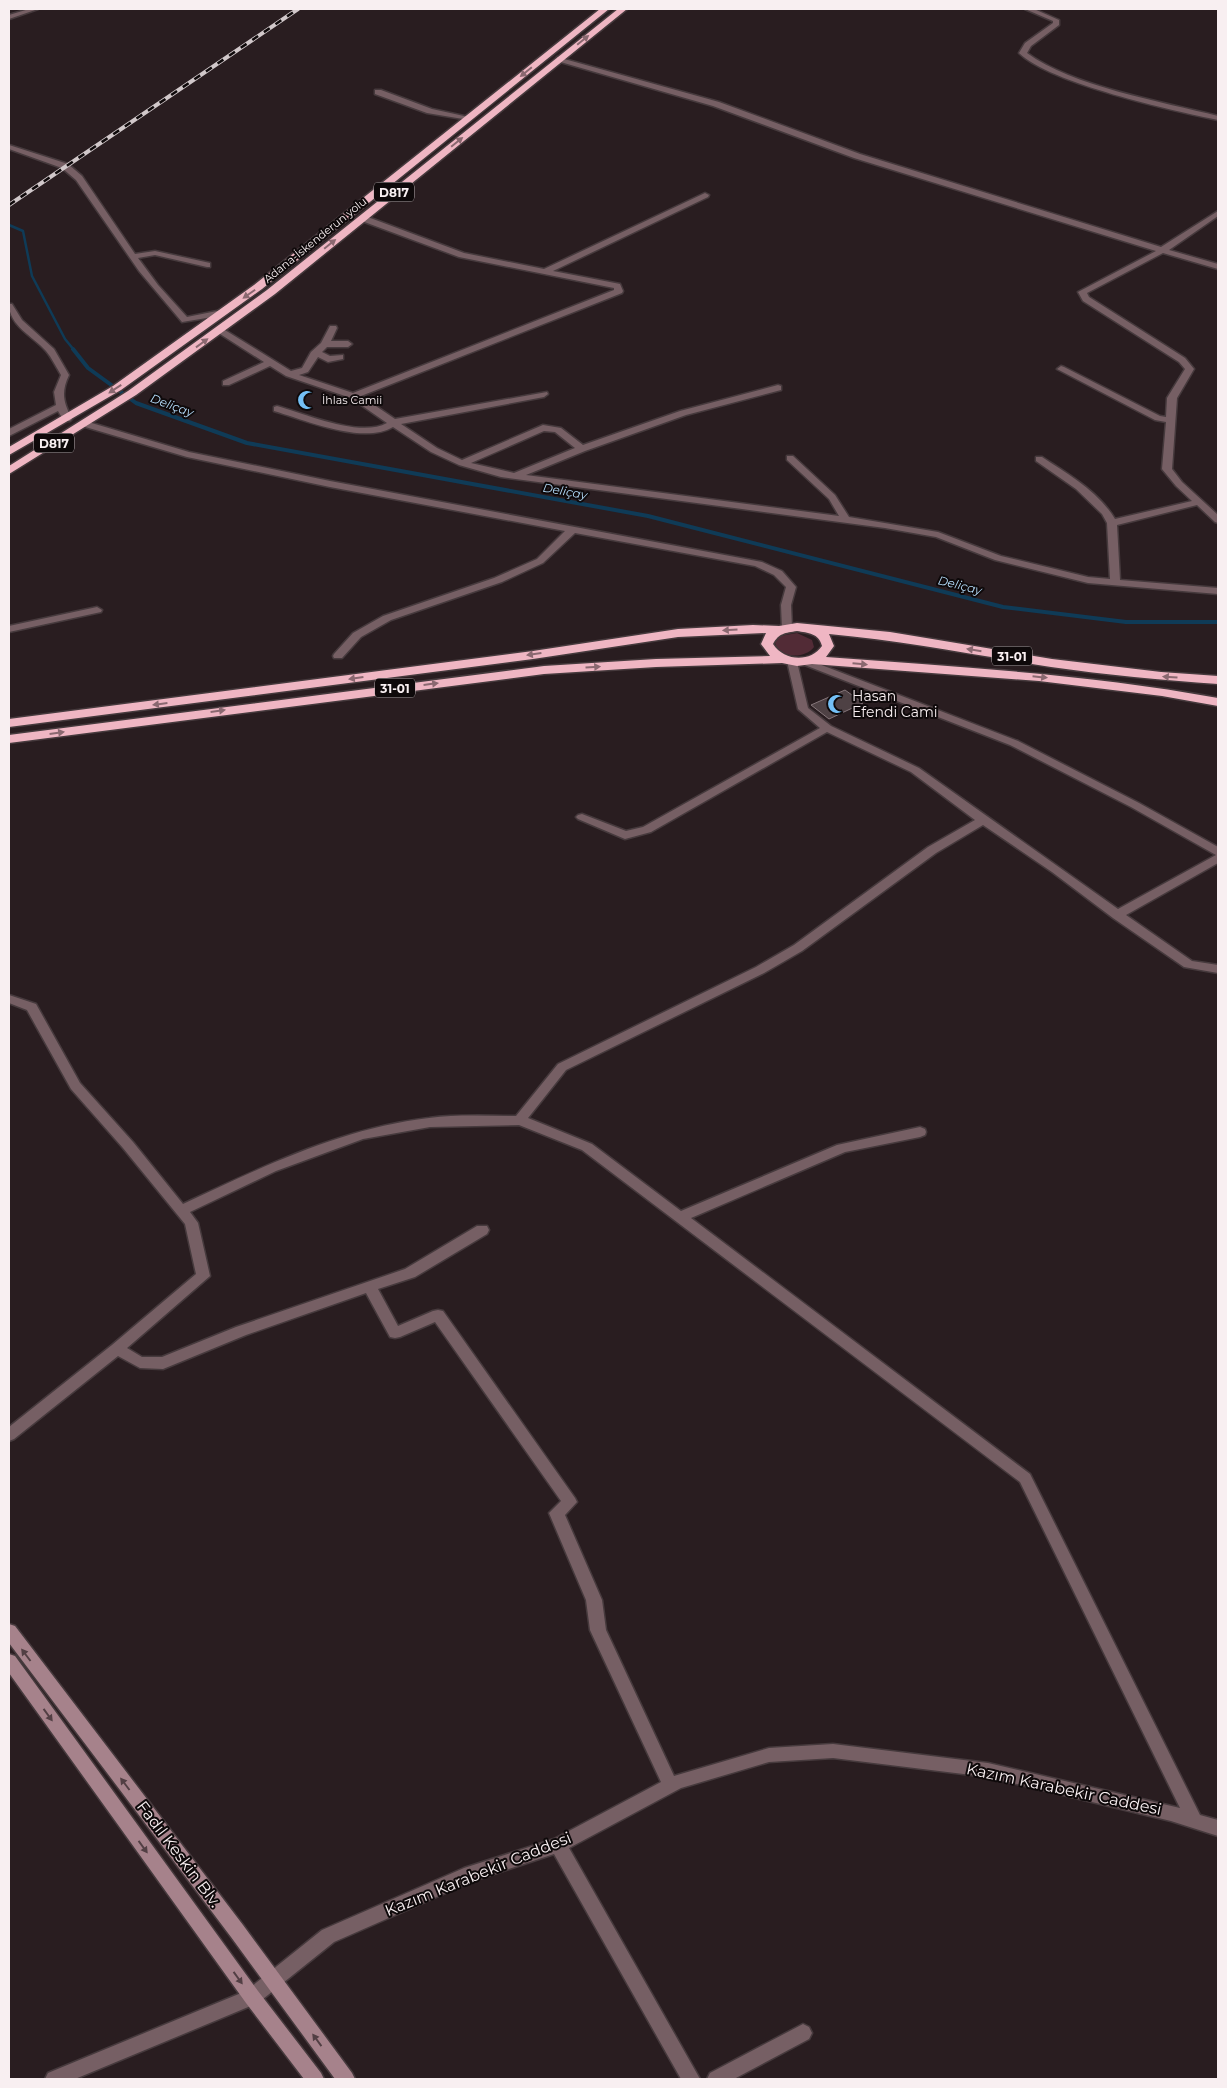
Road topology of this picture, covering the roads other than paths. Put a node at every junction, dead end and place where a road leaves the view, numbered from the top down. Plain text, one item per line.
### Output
1 (34, 9) edge
2 (606, 9) edge
3 (623, 9) edge
4 (1028, 9) edge
5 (9, 17) edge
6 (560, 59) junction
7 (378, 92) dead end
8 (469, 118) junction
9 (1218, 118) edge
10 (9, 146) edge
11 (705, 195) dead end
12 (1218, 213) edge
13 (362, 218) junction
14 (1162, 250) junction
15 (133, 257) junction
16 (207, 265) dead end
17 (1218, 267) edge
18 (546, 271) junction
19 (9, 306) edge
20 (222, 313) junction
21 (333, 328) dead end
22 (220, 330) junction
23 (325, 344) junction
24 (348, 344) dead end
25 (314, 354) junction
26 (340, 357) dead end
27 (270, 362) junction
28 (1061, 368) dead end
29 (289, 374) junction
30 (226, 383) dead end
31 (778, 388) dead end
32 (544, 394) dead end
33 (354, 396) junction
34 (61, 406) junction
35 (277, 409) dead end
36 (67, 418) junction
37 (1170, 420) junction
38 (395, 422) junction
39 (84, 424) junction
40 (9, 433) edge
41 (582, 449) junction
42 (9, 452) edge
43 (790, 458) dead end
44 (1039, 459) dead end
45 (462, 463) junction
46 (9, 471) edge
47 (516, 476) junction
48 (1199, 502) junction
49 (845, 519) junction
50 (1218, 520) edge
51 (1112, 523) junction
52 (572, 531) junction
53 (1115, 582) junction
54 (1218, 590) edge
55 (97, 610) dead end
56 (807, 628) junction
57 (9, 629) edge
58 (783, 629) junction
59 (338, 656) dead end
60 (797, 660) junction
61 (1218, 680) edge
62 (1218, 702) edge
63 (9, 723) edge
64 (827, 728) junction
65 (9, 739) edge
66 (582, 816) dead end
67 (983, 820) junction
68 (1218, 852) edge
69 (1218, 858) edge
70 (1117, 915) junction
71 (1218, 969) edge
72 (9, 999) edge
73 (520, 1120) junction
74 (920, 1132) dead end
75 (181, 1211) junction
76 (681, 1217) junction
77 (482, 1230) dead end
78 (370, 1287) junction
79 (117, 1349) junction
80 (9, 1436) edge
81 (9, 1631) edge
82 (9, 1661) edge
83 (671, 1786) junction
84 (1194, 1820) junction
85 (1218, 1828) edge
86 (558, 1844) junction
87 (273, 1980) junction
88 (252, 1997) junction
89 (803, 2033) dead end
90 (54, 2079) edge
91 (315, 2079) edge
92 (346, 2079) edge
93 (691, 2079) edge
94 (716, 2079) edge

1 - 5 street
2 -> 8 highway, D817
6 -> 3 highway, Adana-İskenderun yolu / D817
4 - 9 street
13 -> 6 highway, Adana-İskenderun yolu / D817
6 - 14 street
7 - 8 street
8 -> 20 highway, D817
10 - 15 street
11 - 18 street
12 - 14 street
13 - 18 street
22 -> 13 highway, Adana-İskenderun yolu / D817
14 - 17 street
14 - 37 street
15 - 16 street
15 - 20 street
18 - 33 street
19 - 34 street
20 -> 36 highway, D817
21 - 23 street
22 - 27 street
39 -> 22 highway, Adana-İskenderun yolu / D817
23 - 24 street
23 - 25 street
25 - 26 street
25 - 29 street
27 - 29 street
27 - 30 street
28 - 37 street
29 - 33 street
31 - 41 street
32 - 38 street
33 - 38 street
34 - 36 street
34 - 40 street
35 - 38 street
36 - 42 highway, D817
37 - 48 street
38 - 45 street
39 - 46 highway, Adana-İskenderun yolu / D817
39 - 52 street
41 - 45 street
41 - 47 street
43 - 49 street
44 - 51 street
45 - 47 street
47 - 49 street
48 - 50 street
48 - 51 street
49 - 53 street
51 - 53 street
52 - 58 street
52 - 59 street
53 - 54 street
55 - 57 street
56 - 58 highway
56 - 60 highway
61 -> 56 highway, 31-01
58 - 60 highway
58 -> 63 highway, 31-01
60 -> 62 highway, 31-01
60 - 64 street
65 -> 60 highway, 31-01
60 - 68 street
64 - 66 street
64 - 67 street
67 - 70 street
67 - 73 street
69 - 70 street
70 - 71 street
72 - 75 street
73 - 75 street
73 - 76 street
74 - 76 street
75 - 79 street
76 - 84 street
77 - 78 street
78 - 79 street
78 - 83 street
79 - 80 street
87 -> 81 street, Fadıl Keskin Blv.
82 -> 88 street, Fadıl Keskin Blv.
83 - 84 street, Kazım Karabekir Caddesi
83 - 86 street, Kazım Karabekir Caddesi
84 - 85 street, Kazım Karabekir Caddesi
86 - 87 street, Kazım Karabekir Caddesi
86 - 93 street
87 - 88 street, Kazım Karabekir Caddesi
92 -> 87 street, Fadıl Keskin Blv.
88 - 90 street, Kazım Karabekir Caddesi
88 - 91 street, Fadıl Keskin Blv.
89 - 94 street

